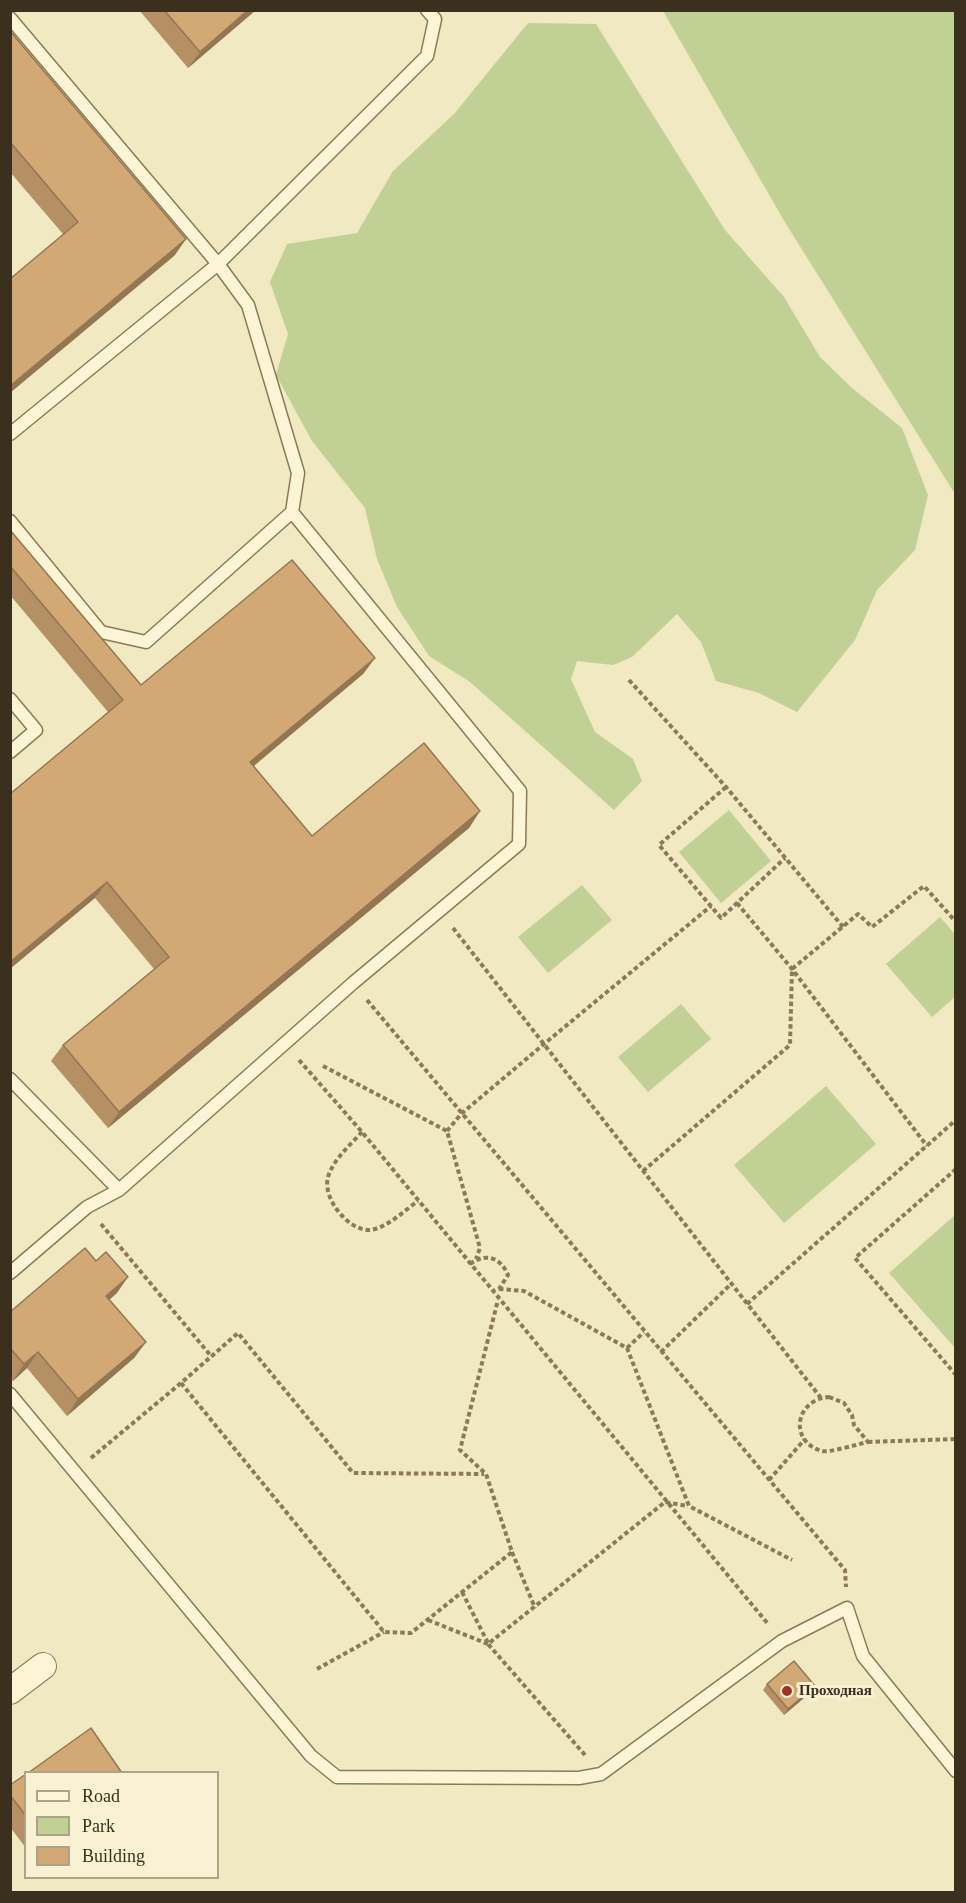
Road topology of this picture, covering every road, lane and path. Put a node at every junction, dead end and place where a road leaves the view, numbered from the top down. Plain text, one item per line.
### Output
1 (428, 10) edge
2 (10, 18) edge
3 (218, 264) junction
4 (10, 434) edge
5 (292, 512) junction
6 (10, 521) edge
7 (629, 680) dead end
8 (10, 699) edge
9 (10, 752) edge
10 (726, 787) junction
11 (785, 858) junction
12 (737, 903) junction
13 (711, 906) junction
14 (439, 911) junction
15 (956, 922) edge
16 (843, 927) junction
17 (792, 969) junction
18 (353, 983) junction
19 (285, 1044) junction
20 (544, 1044) junction
21 (323, 1066) dead end
22 (10, 1079) edge
23 (461, 1114) junction
24 (956, 1120) edge
25 (447, 1131) junction
26 (362, 1132) junction
27 (927, 1146) junction
28 (956, 1169) edge
29 (643, 1171) junction
30 (119, 1190) junction
31 (418, 1201) junction
32 (87, 1207) junction
33 (477, 1259) junction
34 (470, 1264) junction
35 (10, 1273) edge
36 (731, 1284) junction
37 (499, 1289) junction
38 (493, 1291) junction
39 (499, 1299) junction
40 (747, 1304) junction
41 (644, 1332) junction
42 (627, 1348) junction
43 (661, 1352) junction
44 (211, 1356) junction
45 (956, 1375) edge
46 (181, 1383) junction
47 (10, 1394) edge
48 (821, 1398) junction
49 (805, 1439) junction
50 (956, 1439) edge
51 (868, 1442) junction
52 (74, 1471) junction
53 (486, 1474) junction
54 (769, 1480) junction
55 (665, 1502) junction
56 (689, 1506) junction
57 (512, 1552) junction
58 (792, 1560) dead end
59 (462, 1592) junction
60 (535, 1608) junction
61 (847, 1608) junction
62 (427, 1620) junction
63 (384, 1632) junction
64 (782, 1641) junction
65 (488, 1644) junction
66 (43, 1666) dead end
67 (317, 1669) dead end
68 (10, 1691) edge
69 (956, 1771) edge
70 (601, 1774) junction

1 - 3 lane
2 - 3 lane
3 - 4 lane
3 - 5 lane
5 - 6 lane
5 - 14 lane
7 - 10 path
8 - 9 lane
10 - 11 path
10 - 13 path
11 - 12 path
11 - 16 path
12 - 13 path
12 - 17 path
13 - 20 path
14 - 18 lane
14 - 20 path
15 - 16 path
16 - 17 path
17 - 27 path
17 - 29 path
18 - 19 lane
18 - 23 path
19 - 26 path
19 - 30 lane
20 - 23 path
20 - 29 path
21 - 25 path
22 - 30 lane
23 - 25 path
23 - 41 path
24 - 27 path
25 - 33 path
26 - 31 path
26 - 31 path
27 - 40 path
28 - 45 path
29 - 36 path
30 - 32 lane
31 - 34 path
32 - 35 lane
32 - 44 path
33 - 34 path
33 - 37 path
34 - 38 path
36 - 40 path
36 - 43 path
37 - 38 path
37 - 42 path
38 - 39 path
39 - 53 path
39 - 55 path
40 - 48 path
41 - 42 path
41 - 43 path
42 - 56 path
43 - 54 path
44 - 46 path
44 - 53 path
46 - 52 path
46 - 63 path
47 - 52 lane
48 - 49 path
48 - 51 path
49 - 51 path
49 - 54 path
50 - 51 path
52 - 70 lane
53 - 57 path
54 - 61 path
55 - 56 path
55 - 60 path
55 - 64 path
56 - 58 path
57 - 59 path
57 - 60 path
59 - 62 path
59 - 65 path
60 - 65 path
61 - 64 lane
61 - 69 lane
62 - 63 path
62 - 65 path
63 - 67 path
64 - 70 lane
65 - 70 path
66 - 68 street

